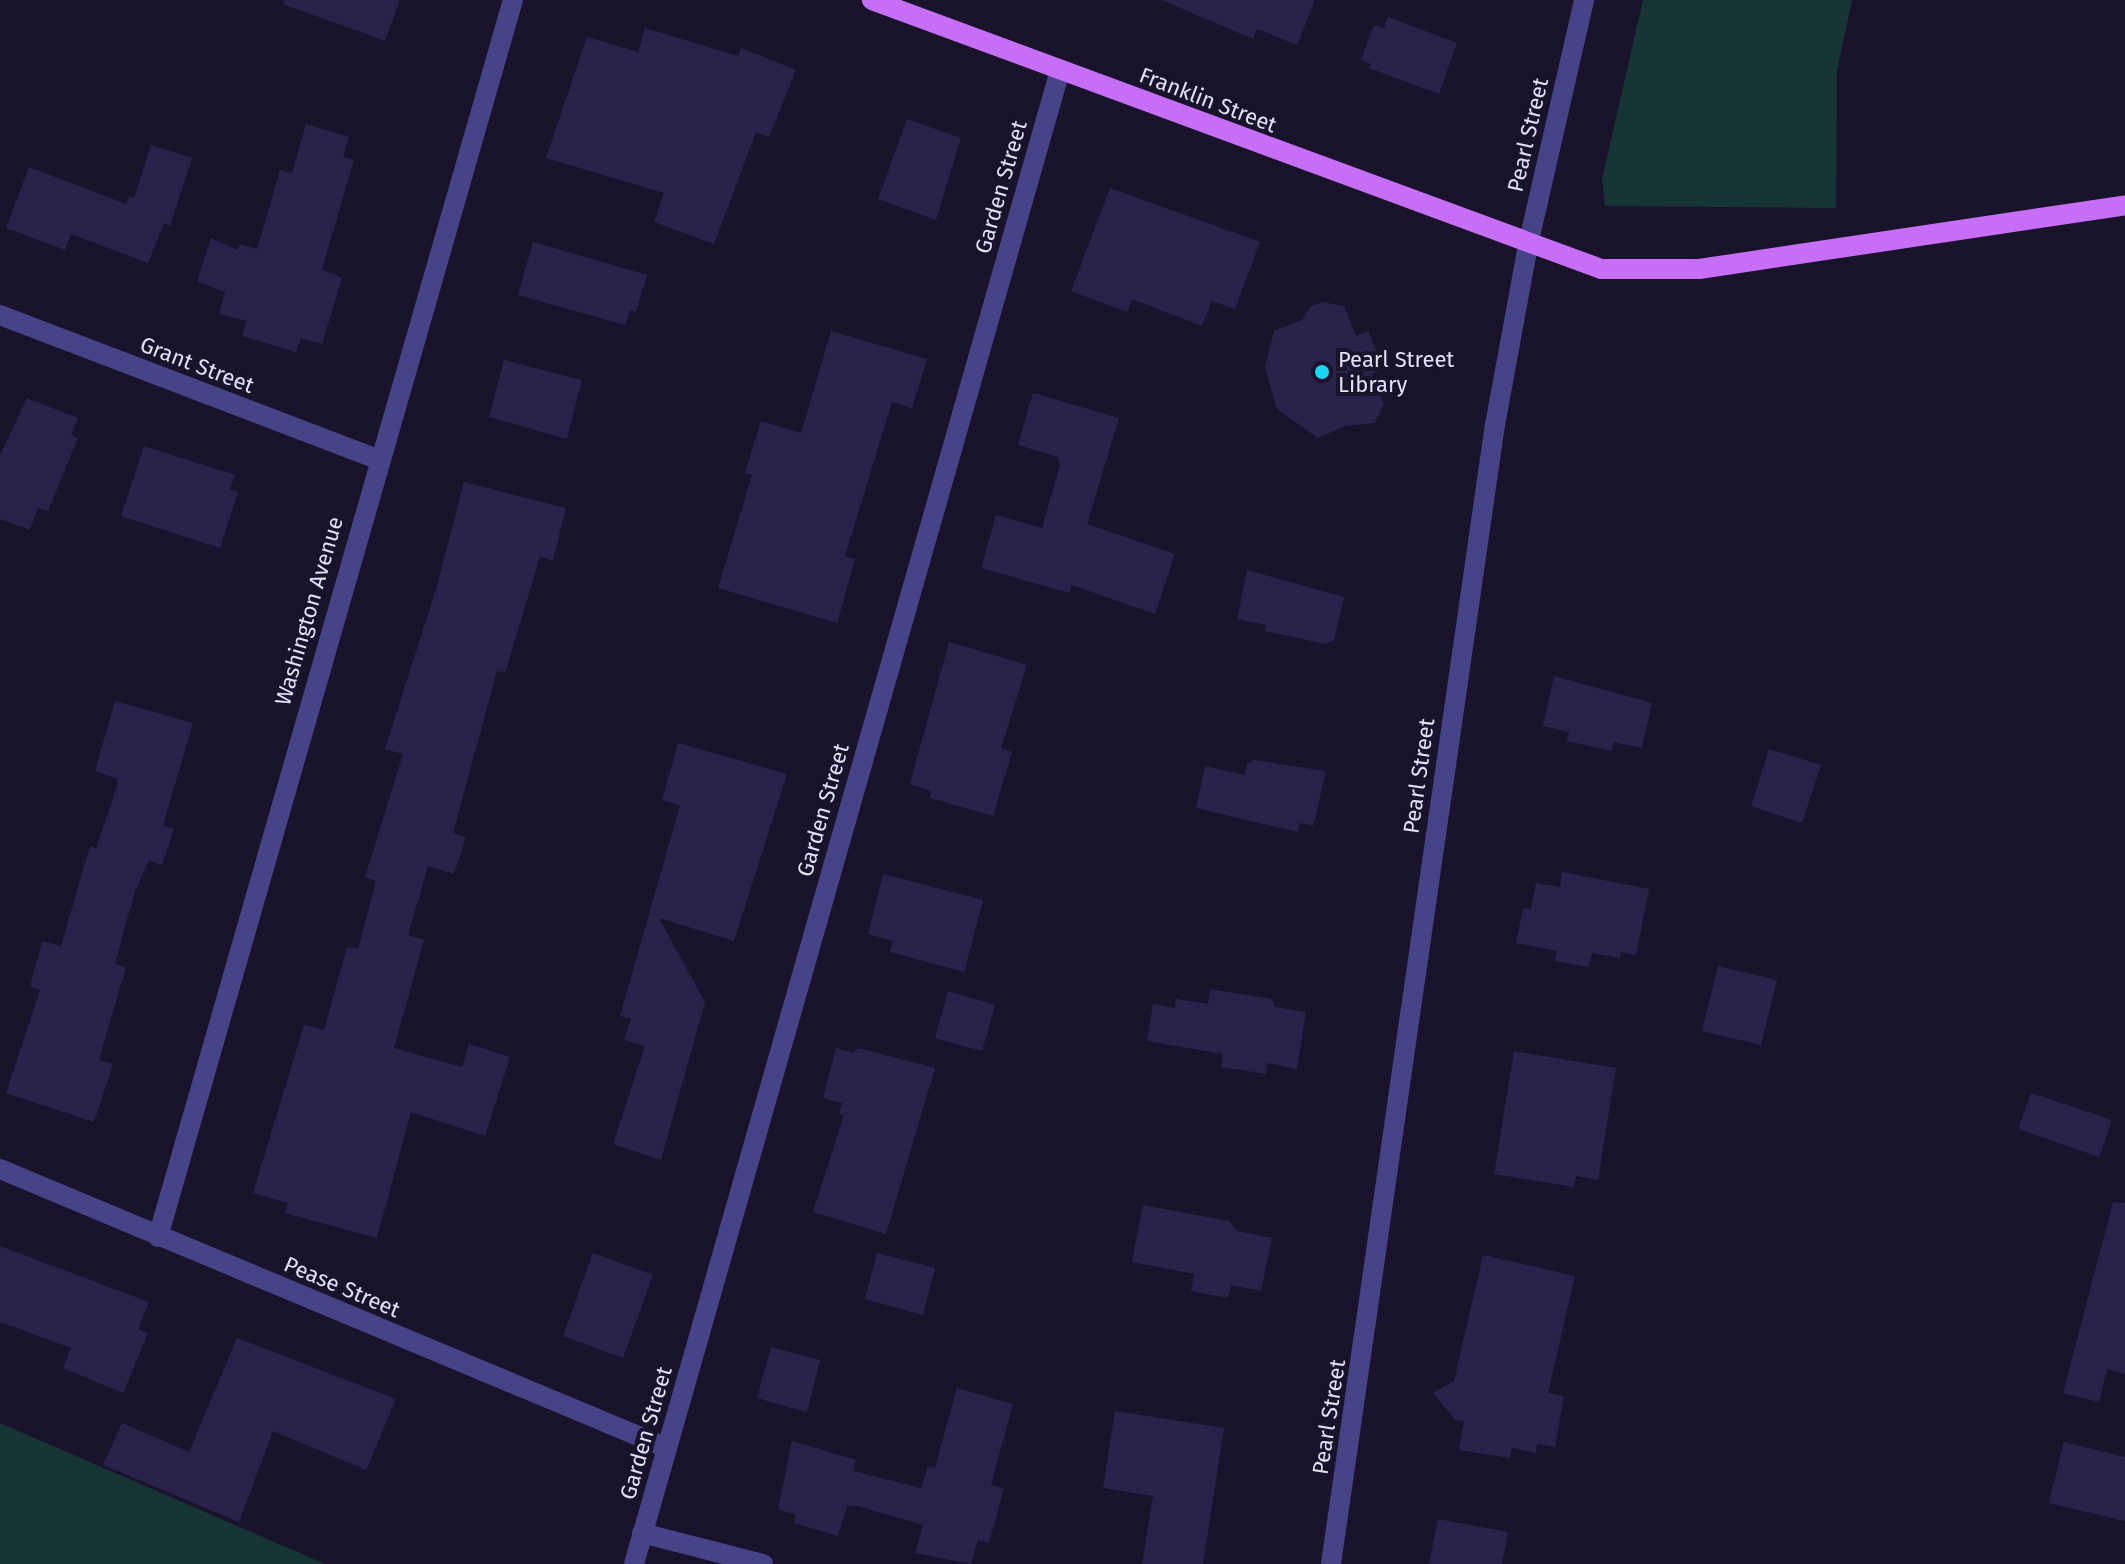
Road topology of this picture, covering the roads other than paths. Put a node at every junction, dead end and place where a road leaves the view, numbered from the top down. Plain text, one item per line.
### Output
1 (513, 0) edge
2 (872, 0) edge
3 (1584, 0) edge
4 (1060, 70) junction
5 (2125, 205) edge
6 (1528, 245) junction
7 (0, 315) edge
8 (377, 459) junction
9 (0, 1169) edge
10 (158, 1237) junction
11 (667, 1448) junction
12 (642, 1533) junction
13 (634, 1564) edge
14 (763, 1564) edge
15 (1331, 1564) edge

1 - 8 street, Washington Avenue
2 - 4 main road, Franklin Street
3 - 6 street, Pearl Street
4 - 6 main road, Franklin Street
4 - 11 street, Garden Street
5 - 6 main road, Franklin Street
6 - 15 street, Pearl Street
7 - 8 street, Grant Street
8 - 10 street, Washington Avenue
9 - 10 street, Pease Street
10 - 11 street, Pease Street
11 - 12 street, Garden Street
12 - 13 street, Garden Street
12 - 14 street

